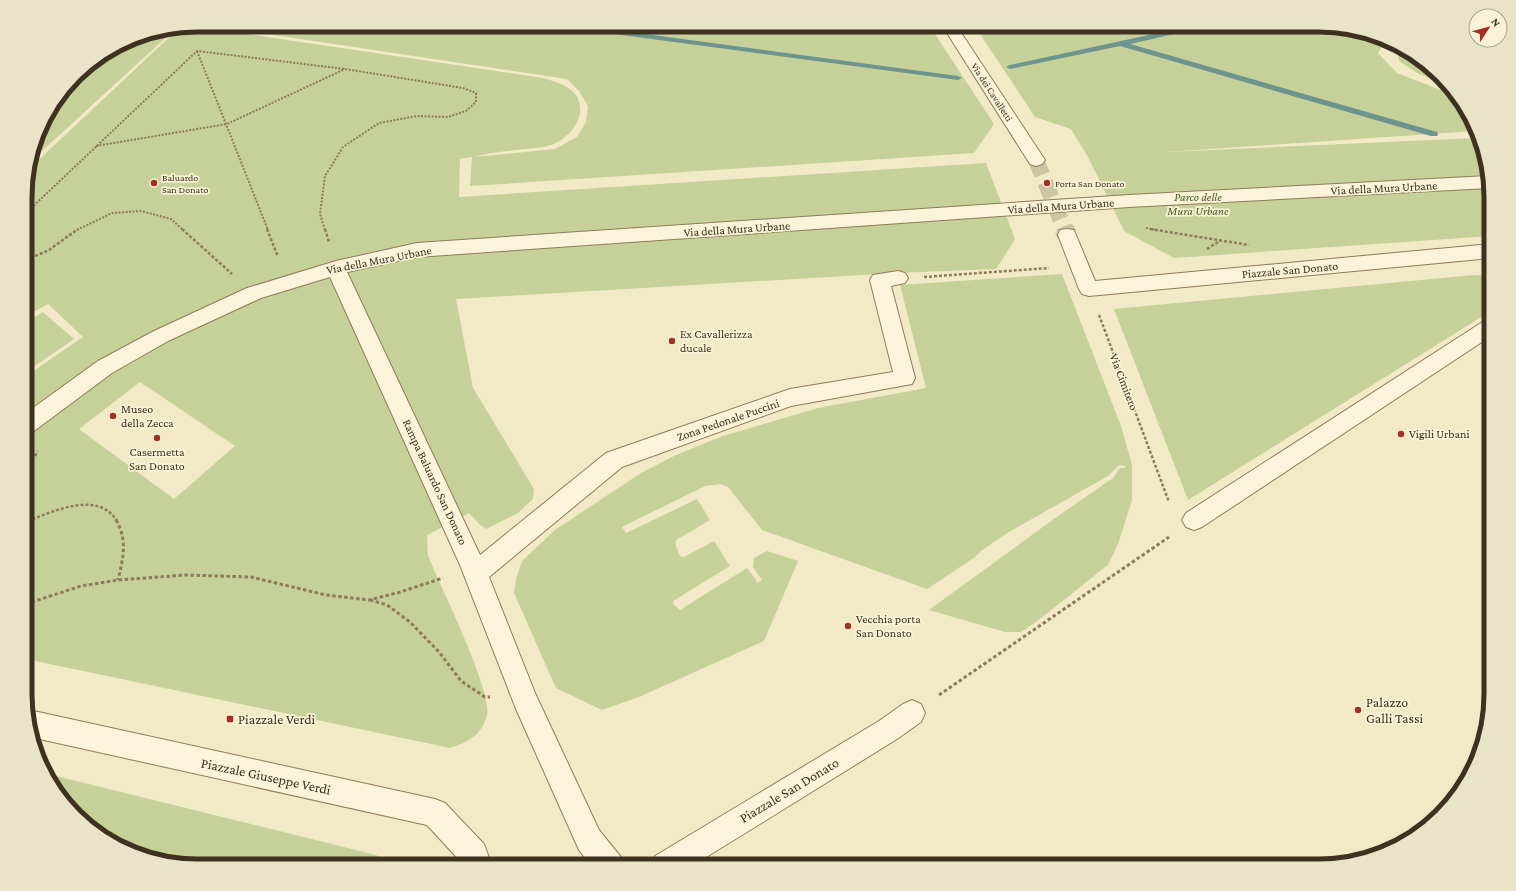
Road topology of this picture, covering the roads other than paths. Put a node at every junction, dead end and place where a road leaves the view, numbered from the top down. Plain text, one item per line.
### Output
1 (954, 32) edge
2 (1036, 160) tunnel mouth
3 (1484, 182) edge
4 (1067, 235) tunnel mouth
5 (1484, 252) edge
6 (336, 268) junction
7 (898, 278) road end
8 (1484, 331) edge
9 (32, 421) edge
10 (1194, 520) dead end
11 (474, 570) junction
12 (912, 713) road end
13 (35, 725) edge
14 (475, 859) edge
15 (604, 859) edge
16 (677, 859) edge

1 - 2 street, Via dei Cavalletti
3 - 6 street, Via della Mura Urbane
4 - 5 street, Piazzale San Donato
6 - 9 street, Via della Mura Urbane
6 - 11 street, Rampa Baluardo San Donato
7 - 11 street, Zona Pedonale Puccini
8 - 10 street
11 - 15 street, Rampa Baluardo San Donato
12 - 16 street, Piazzale San Donato
13 - 14 street, Piazzale Giuseppe Verdi

